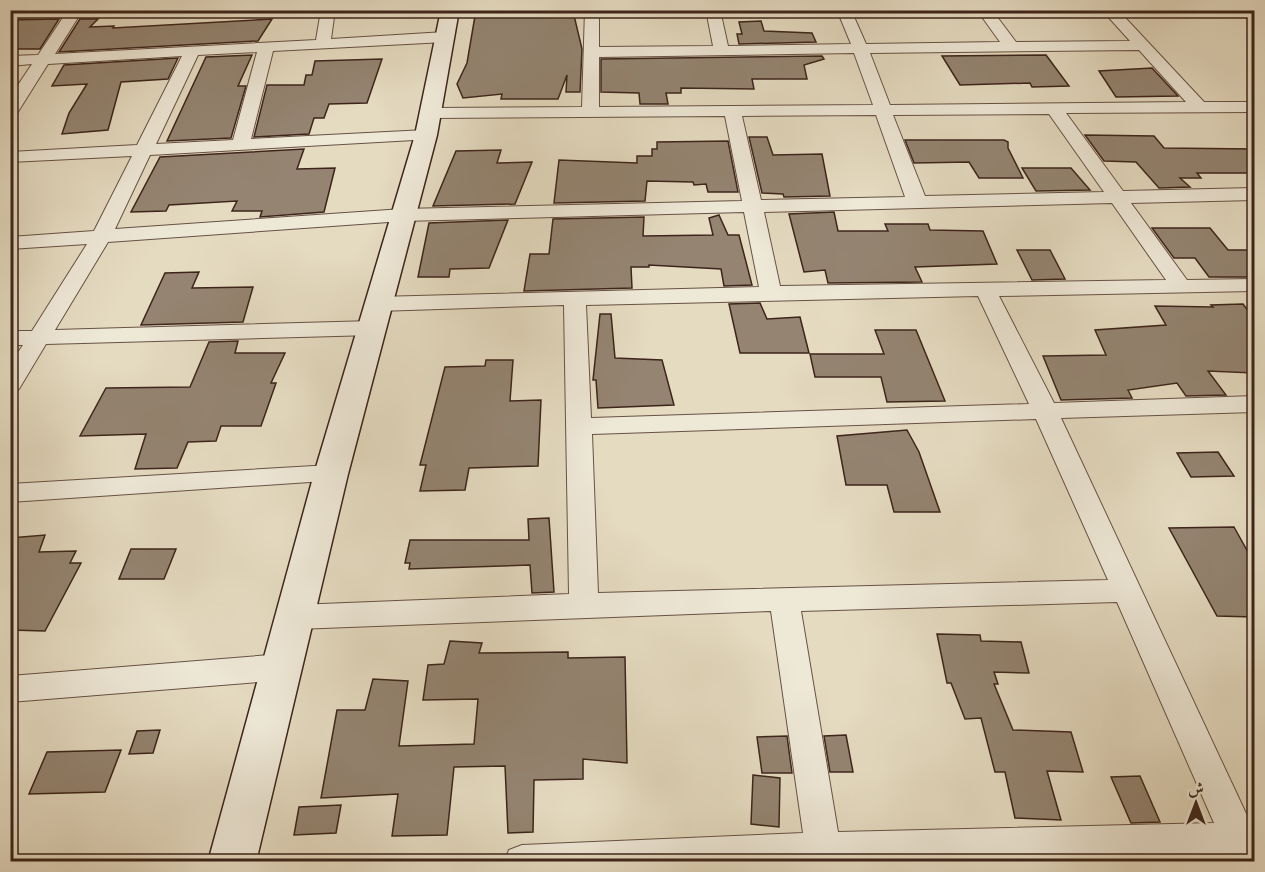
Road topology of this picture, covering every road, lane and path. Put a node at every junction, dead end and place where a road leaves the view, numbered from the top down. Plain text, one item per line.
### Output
1 (110, 10) edge
2 (328, 10) edge
3 (592, 10) edge
4 (714, 10) edge
5 (844, 10) edge
6 (984, 10) edge
7 (1109, 10) edge
8 (1246, 10) edge
9 (75, 11) edge
10 (10, 14) edge
11 (1254, 17) edge
12 (448, 24) edge
13 (323, 44) junction
14 (1143, 45) junction
15 (1011, 46) junction
16 (266, 48) junction
17 (861, 50) junction
18 (722, 51) junction
19 (192, 52) junction
20 (592, 52) junction
21 (43, 59) junction
22 (10, 61) edge
23 (1199, 107) junction
24 (1254, 107) edge
25 (1054, 109) junction
26 (10, 111) edge
27 (883, 111) junction
28 (733, 112) junction
29 (590, 113) junction
30 (428, 124) junction
31 (241, 144) junction
32 (142, 150) junction
33 (10, 157) edge
34 (1254, 194) edge
35 (1118, 197) junction
36 (917, 202) junction
37 (754, 204) junction
38 (403, 215) junction
39 (101, 237) junction
40 (10, 243) edge
41 (1254, 285) edge
42 (1181, 286) junction
43 (986, 291) junction
44 (771, 293) junction
45 (574, 300) junction
46 (375, 316) junction
47 (40, 336) junction
48 (10, 338) edge
49 (10, 384) edge
50 (1254, 405) edge
51 (1045, 410) junction
52 (578, 426) junction
53 (331, 474) junction
54 (10, 493) edge
55 (1126, 591) junction
56 (784, 601) junction
57 (584, 605) junction
58 (296, 617) junction
59 (283, 667) junction
60 (10, 689) edge
61 (1248, 846) edge
62 (823, 849) junction
63 (904, 854) edge
64 (232, 861) edge
65 (522, 861) edge

1 - 9 street
2 - 13 street
3 - 20 street
4 - 18 street
5 - 17 street
6 - 15 street
7 - 14 street
8 - 11 street
9 - 10 street
9 - 21 street
12 - 13 street
12 - 30 street
13 - 16 street
14 - 15 street
14 - 23 street
15 - 17 street
16 - 19 street
16 - 31 street
17 - 18 street
17 - 27 street
18 - 20 street
19 - 21 street
19 - 32 street
20 - 29 street
21 - 22 street
21 - 26 street
23 - 24 street
23 - 25 street
25 - 27 street
25 - 35 street
27 - 28 street
27 - 36 street
28 - 29 street
28 - 37 street
29 - 30 street
30 - 31 street
30 - 38 street
31 - 32 street
32 - 33 street
32 - 39 street
34 - 35 street
35 - 36 street
35 - 42 street
36 - 37 street
37 - 38 street
37 - 44 street
38 - 39 street
38 - 46 street
39 - 40 street
39 - 47 street
41 - 42 street
42 - 43 street
43 - 44 street
43 - 51 street
44 - 45 street
45 - 46 street
45 - 52 street
46 - 47 street
46 - 53 street
47 - 48 street
47 - 49 street
50 - 51 street
51 - 52 street
51 - 55 street
52 - 57 street
53 - 54 street
53 - 58 street
55 - 56 street
55 - 61 street
56 - 57 street
56 - 62 street
57 - 58 street
58 - 59 street
59 - 60 street
59 - 64 street
61 - 63 street
62 - 63 street
62 - 65 street

